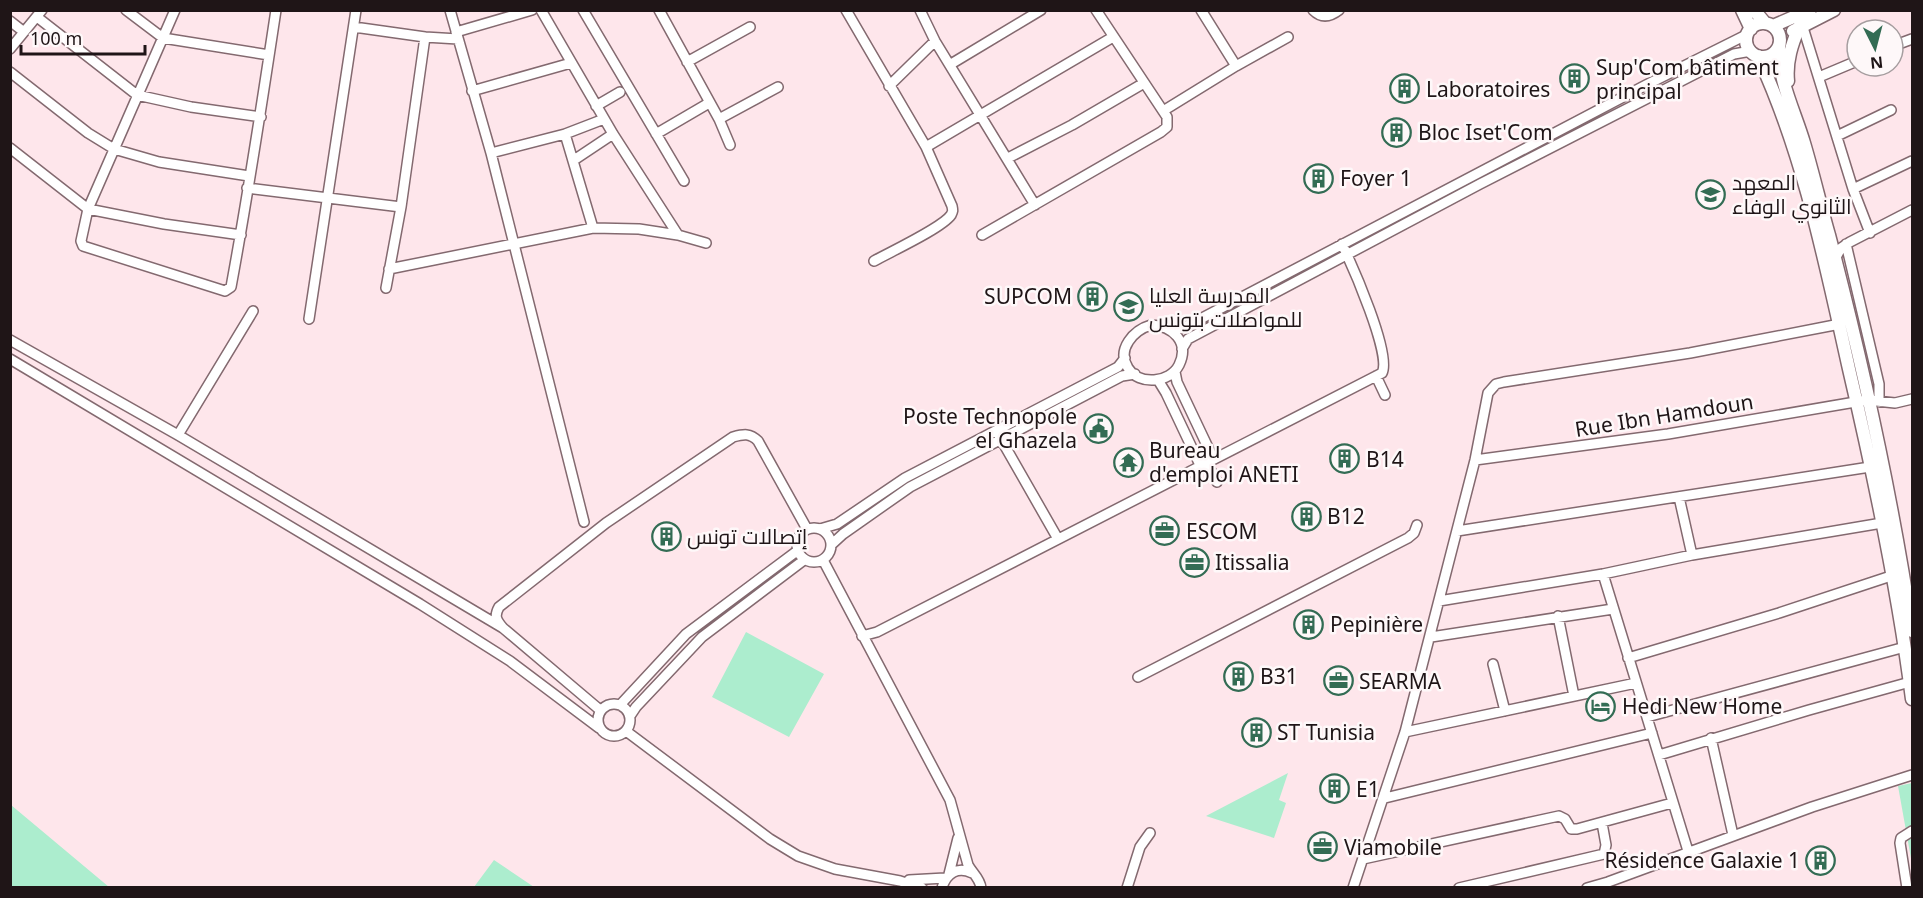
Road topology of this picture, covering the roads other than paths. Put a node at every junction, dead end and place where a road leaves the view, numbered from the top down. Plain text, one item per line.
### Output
1 (126, 10) edge
2 (175, 10) edge
3 (276, 10) edge
4 (356, 10) edge
5 (450, 10) edge
6 (532, 10) edge
7 (541, 10) edge
8 (583, 10) edge
9 (659, 10) edge
10 (846, 10) edge
11 (920, 10) edge
12 (1041, 10) edge
13 (1096, 10) edge
14 (1201, 10) edge
15 (1313, 10) edge
16 (1339, 10) edge
17 (1742, 10) edge
18 (1810, 10) edge
19 (1834, 10) edge
20 (1755, 11) edge
21 (40, 14) edge
22 (10, 21) edge
23 (1800, 22) junction
24 (1769, 25) junction
25 (354, 27) junction
26 (750, 27) dead end
27 (24, 32) junction
28 (1749, 32) junction
29 (457, 35) junction
30 (425, 37) junction
31 (1113, 37) junction
32 (1288, 37) dead end
33 (163, 38) junction
34 (935, 41) junction
35 (1779, 44) junction
36 (10, 49) edge
37 (1754, 53) junction
38 (269, 55) junction
39 (687, 62) junction
40 (571, 63) junction
41 (951, 64) junction
42 (1236, 66) junction
43 (1845, 66) edge
44 (10, 72) edge
45 (1820, 77) junction
46 (1144, 83) junction
47 (889, 86) junction
48 (778, 87) dead end
49 (472, 91) junction
50 (620, 92) dead end
51 (137, 95) junction
52 (1790, 100) junction
53 (709, 103) junction
54 (596, 106) junction
55 (1891, 110) dead end
56 (1163, 111) junction
57 (980, 115) junction
58 (261, 117) junction
59 (604, 119) junction
60 (719, 119) junction
61 (566, 134) junction
62 (613, 134) junction
63 (656, 134) junction
64 (1837, 136) junction
65 (730, 145) dead end
66 (926, 147) junction
67 (10, 148) edge
68 (114, 149) junction
69 (491, 153) junction
70 (1008, 158) junction
71 (574, 160) junction
72 (1912, 161) edge
73 (249, 176) junction
74 (684, 181) dead end
75 (247, 188) junction
76 (1853, 189) junction
77 (328, 198) junction
78 (1035, 206) junction
79 (400, 207) junction
80 (88, 208) junction
81 (1912, 210) edge
82 (593, 228) junction
83 (1870, 233) junction
84 (240, 235) junction
85 (678, 235) junction
86 (982, 235) dead end
87 (706, 243) dead end
88 (1342, 244) junction
89 (1846, 244) junction
90 (513, 245) junction
91 (1348, 256) junction
92 (1835, 259) junction
93 (874, 261) dead end
94 (389, 269) junction
95 (386, 288) dead end
96 (253, 311) dead end
97 (309, 319) dead end
98 (1840, 324) junction
99 (1172, 330) junction
100 (10, 340) edge
101 (1182, 350) junction
102 (10, 358) edge
103 (1125, 358) junction
104 (1175, 372) junction
105 (1135, 374) junction
106 (1376, 376) junction
107 (1158, 380) junction
108 (1385, 395) dead end
109 (1912, 399) edge
110 (1868, 401) junction
111 (995, 429) junction
112 (178, 435) junction
113 (1000, 438) junction
114 (1475, 460) junction
115 (1206, 462) junction
116 (1870, 467) junction
117 (1216, 482) dead end
118 (1678, 497) junction
119 (584, 522) dead end
120 (1882, 523) junction
121 (1417, 525) dead end
122 (820, 529) junction
123 (807, 530) junction
124 (1457, 531) junction
125 (1058, 539) junction
126 (831, 545) junction
127 (797, 550) junction
128 (1692, 555) junction
129 (804, 560) junction
130 (823, 561) junction
131 (1603, 574) junction
132 (1902, 581) edge
133 (1439, 601) junction
134 (1613, 609) junction
135 (1558, 616) junction
136 (503, 628) junction
137 (1912, 632) edge
138 (862, 636) junction
139 (1431, 637) junction
140 (1905, 647) junction
141 (1628, 658) junction
142 (1493, 664) dead end
143 (1138, 677) dead end
144 (1910, 682) junction
145 (1636, 683) junction
146 (1574, 696) junction
147 (1912, 699) edge
148 (621, 705) junction
149 (600, 710) junction
150 (1505, 711) junction
151 (630, 716) junction
152 (1647, 717) junction
153 (599, 728) junction
154 (626, 731) junction
155 (1405, 732) junction
156 (1652, 733) junction
157 (1711, 738) junction
158 (1659, 755) junction
159 (1912, 775) edge
160 (1385, 798) junction
161 (1672, 803) junction
162 (1602, 823) junction
163 (1912, 831) edge
164 (959, 832) junction
165 (1150, 833) dead end
166 (1733, 835) junction
167 (1688, 851) junction
168 (1363, 859) junction
169 (972, 873) junction
170 (945, 880) edge
171 (900, 881) junction
172 (981, 885) edge
173 (1609, 885) edge
174 (922, 888) edge
175 (992, 888) edge
176 (1127, 888) edge
177 (1353, 888) edge
178 (1459, 888) edge
179 (1587, 888) edge
180 (1907, 888) edge

1 - 33 street
2 - 33 street
3 - 38 street
4 - 25 street
5 - 29 street
6 - 29 street
7 - 40 street
8 - 63 street
9 - 39 street
10 - 47 street
11 - 34 street
12 - 41 street
13 - 31 street
14 - 42 street
15 - 16 street
17 - 28 street
18 - 23 street
19 - 23 street
20 - 24 street
21 - 27 street
21 - 51 street
22 - 27 street
23 - 24 street
23 - 35 street
23 - 45 street
23 - 52 street
24 - 28 street
24 - 35 street
25 - 30 street
25 - 77 street
26 - 39 street
27 - 36 street
28 - 37 street
28 - 88 street
29 - 30 street
29 - 49 street
30 - 79 street
31 - 46 street
31 - 57 street
32 - 42 street
33 - 38 street
33 - 51 street
34 - 41 street
34 - 47 street
35 - 37 street
35 - 52 street
37 - 91 street
37 - 98 street
38 - 58 street
39 - 53 street
40 - 49 street
40 - 54 street
41 - 57 street
42 - 56 street
43 - 45 street
44 - 68 street
45 - 64 street
46 - 56 street
46 - 70 street
47 - 66 street
48 - 60 street
49 - 69 street
50 - 54 street
51 - 58 street
51 - 68 street
52 - 92 street
53 - 60 street
53 - 63 street
54 - 59 street
55 - 64 street
56 - 78 street
57 - 66 street
57 - 70 street
58 - 73 street
59 - 61 street
59 - 62 street
60 - 65 street
61 - 69 street
61 - 71 street
62 - 71 street
62 - 85 street
63 - 74 street
64 - 76 street
66 - 93 street
67 - 80 street
68 - 73 street
68 - 80 street
69 - 90 street
70 - 78 street
71 - 82 street
72 - 76 street
73 - 75 street
75 - 77 street
75 - 84 street
76 - 83 street
77 - 79 street
77 - 97 street
78 - 86 street
79 - 94 street
80 - 84 street
80 - 84 street
81 - 83 street
82 - 85 street
82 - 90 street
83 - 89 street
85 - 87 street
88 - 91 street
88 - 99 street
89 - 92 street
89 - 110 street
90 - 94 street
90 - 119 street
91 - 101 street
91 - 106 street
92 - 110 street
94 - 95 street
96 - 112 street
98 - 110 street
98 - 114 street
99 - 101 street
99 - 103 street
100 - 112 street
101 - 104 street
102 - 153 street
103 - 105 street
103 - 111 street
104 - 107 street
104 - 115 street
105 - 107 street
105 - 113 street
106 - 108 street
106 - 115 street
107 - 115 street
109 - 110 street, Rue Ibn Hamdoun
110 - 114 street, Rue Ibn Hamdoun
110 - 116 street
110 - 132 street
111 - 113 street
111 - 122 street
112 - 136 street
113 - 125 street
113 - 126 street
114 - 124 street
115 - 117 street
115 - 125 street
116 - 118 street
116 - 120 street
118 - 124 street
118 - 128 street
120 - 128 street
120 - 132 street
121 - 143 street
122 - 123 street
122 - 126 street
123 - 127 street
123 - 136 street
124 - 133 street
125 - 138 street
126 - 130 street
127 - 129 street
127 - 148 street
128 - 131 street
129 - 130 street
129 - 151 street
130 - 138 street
131 - 133 street
131 - 134 street
132 - 137 street
132 - 140 street
132 - 141 street
133 - 139 street
134 - 135 street
134 - 141 street
135 - 139 street
135 - 146 street
136 - 149 street
138 - 164 street
139 - 155 street
140 - 144 street
140 - 152 street
141 - 145 street
142 - 150 street
144 - 147 street
144 - 157 street
145 - 146 street
145 - 152 street
146 - 150 street
148 - 149 street
148 - 151 street
149 - 153 street
150 - 155 street
151 - 154 street
152 - 156 street
153 - 154 street
154 - 171 street
155 - 160 street
156 - 158 street
156 - 160 street
157 - 158 street
157 - 166 street
158 - 161 street
159 - 166 street
160 - 168 street
161 - 162 street
161 - 167 street
162 - 168 street
162 - 178 street
163 - 180 street
164 - 169 street
164 - 170 street
165 - 176 street
166 - 167 street
167 - 173 street
168 - 177 street
169 - 170 street
169 - 172 street
170 - 171 street
171 - 174 street
172 - 175 street
173 - 179 street

